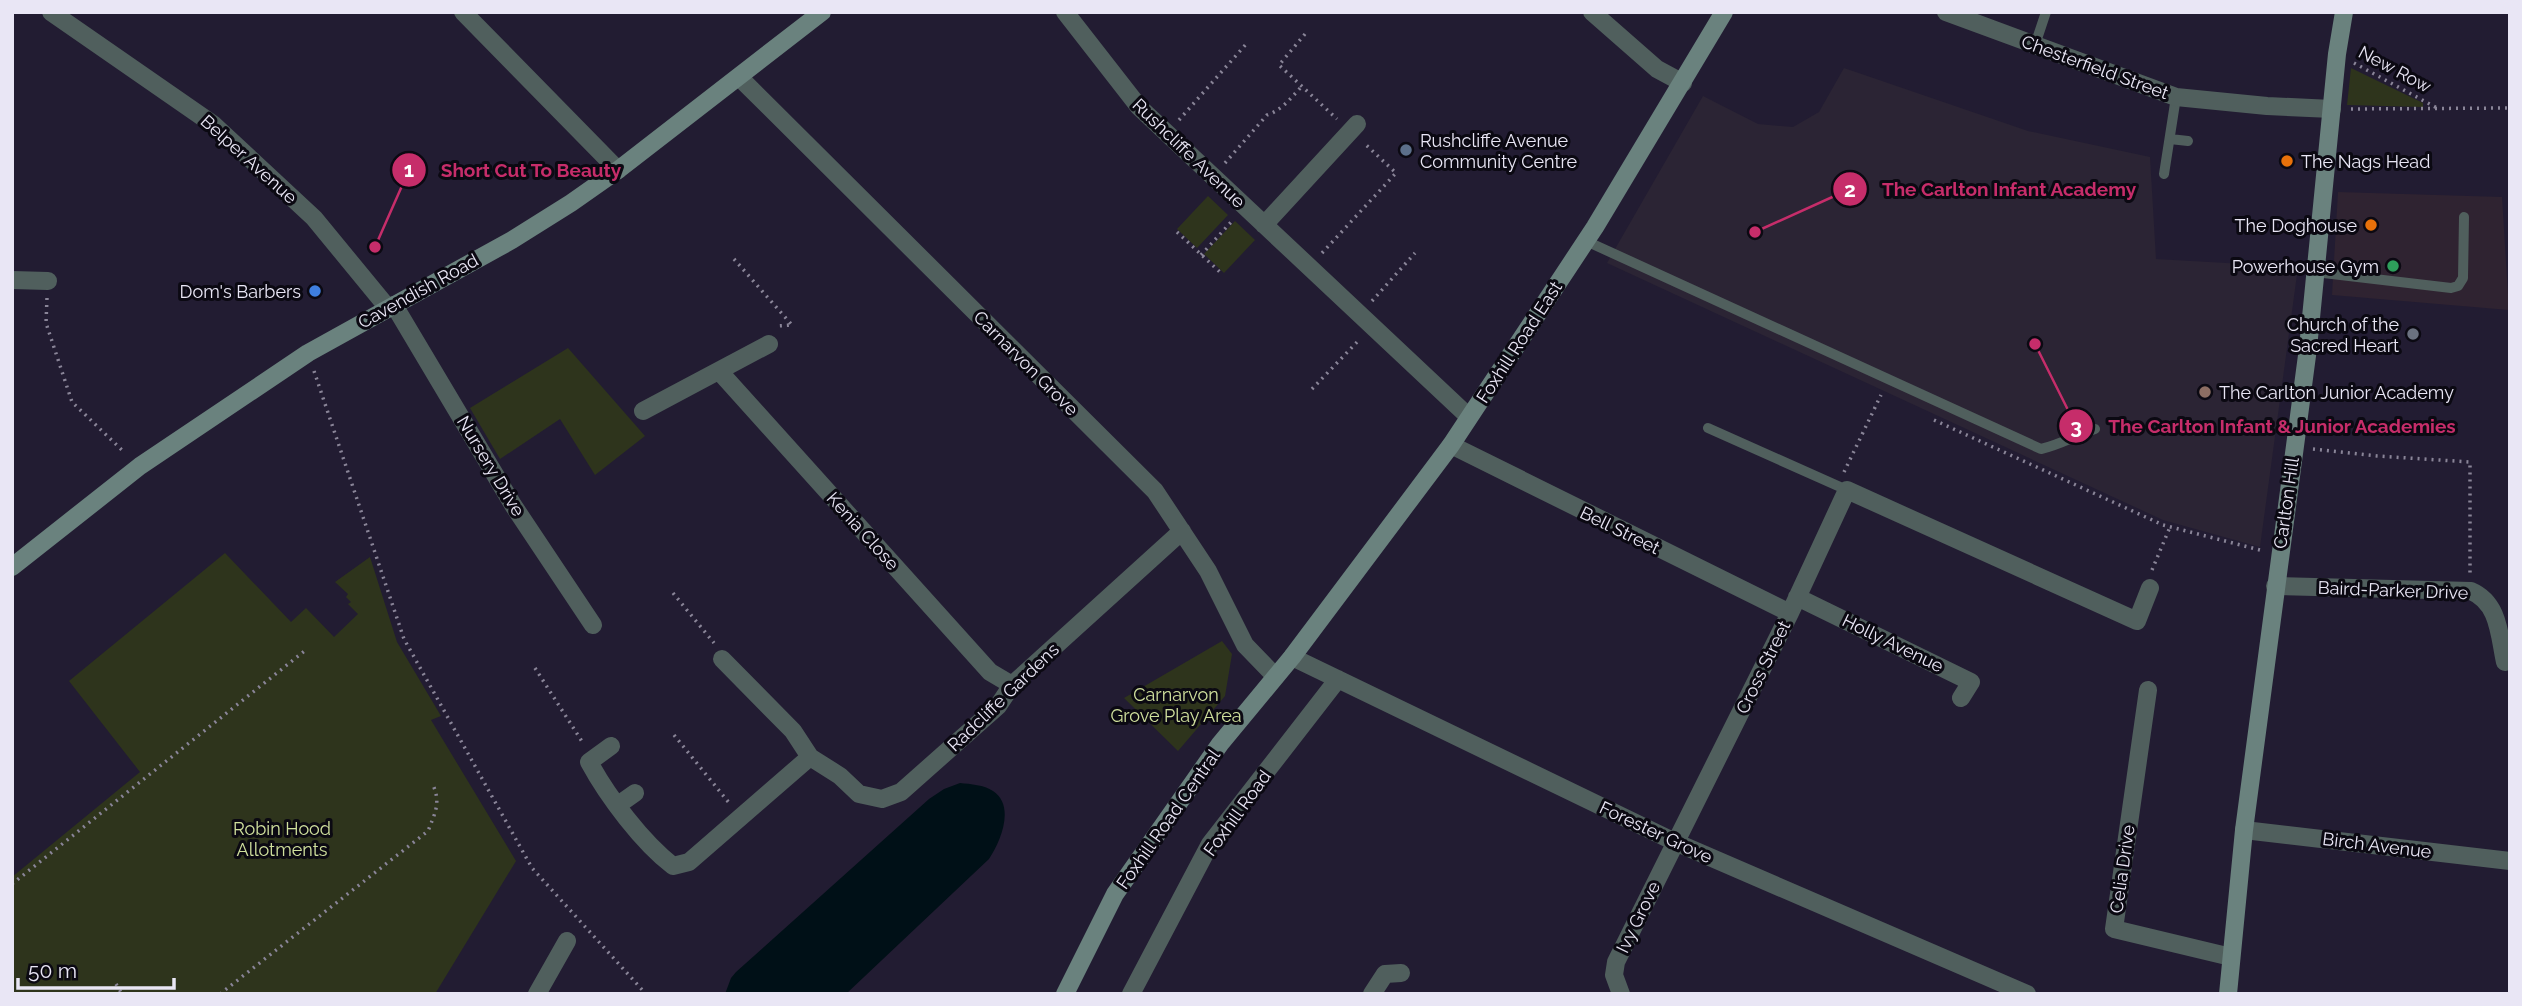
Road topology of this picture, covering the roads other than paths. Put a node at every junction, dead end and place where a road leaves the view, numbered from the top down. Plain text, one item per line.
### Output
1 (51, 12) edge
2 (463, 12) edge
3 (822, 12) edge
4 (1065, 12) edge
5 (1592, 12) edge
6 (1724, 12) edge
7 (1946, 12) edge
8 (2046, 12) edge
9 (2343, 12) edge
10 (2035, 45) junction
11 (739, 77) junction
12 (1683, 83) junction
13 (2176, 97) junction
14 (2332, 109) junction
15 (1357, 124) dead end
16 (2170, 139) junction
17 (2188, 141) dead end
18 (618, 170) junction
19 (2164, 174) dead end
20 (2464, 217) dead end
21 (1264, 225) junction
22 (1586, 242) junction
23 (2315, 272) junction
24 (12, 280) edge
25 (48, 281) road end
26 (391, 306) junction
27 (769, 344) road end
28 (719, 371) junction
29 (643, 411) dead end
30 (1469, 417) junction
31 (1708, 428) dead end
32 (2095, 429) dead end
33 (1451, 445) junction
34 (1847, 490) junction
35 (1182, 531) junction
36 (12, 567) edge
37 (2275, 586) junction
38 (2150, 588) road end
39 (1797, 597) junction
40 (1790, 613) junction
41 (593, 625) dead end
42 (1292, 657) junction
43 (722, 659) road end
44 (2505, 662) dead end
45 (1275, 676) junction
46 (1338, 679) junction
47 (1012, 685) junction
48 (2148, 690) dead end
49 (1961, 698) dead end
50 (611, 746) dead end
51 (810, 757) junction
52 (635, 793) dead end
53 (618, 806) junction
54 (2244, 830) junction
55 (1675, 842) junction
56 (2510, 861) edge
57 (567, 941) dead end
58 (2231, 957) junction
59 (1402, 973) dead end
60 (537, 994) edge
61 (1065, 994) edge
62 (1131, 994) edge
63 (1372, 994) edge
64 (1620, 994) edge
65 (2027, 994) edge
66 (2228, 994) edge

1 - 26 street, Belper Avenue
2 - 18 street
3 - 11 street, Cavendish Road
4 - 21 street, Rushcliffe Avenue
5 - 12 street
6 - 12 street, Foxhill Road East
7 - 10 street, Chesterfield Street
8 - 10 lane
9 - 14 street, Carlton Hill
10 - 13 street, Chesterfield Street
11 - 18 street, Cavendish Road
11 - 35 street, Carnarvon Grove
12 - 22 street, Foxhill Road East
13 - 14 street, Chesterfield Street
13 - 16 lane
14 - 23 street, Carlton Hill
15 - 21 street
16 - 17 lane
16 - 19 lane
18 - 26 street, Cavendish Road
20 - 23 lane
21 - 30 street, Rushcliffe Avenue
22 - 30 street, Foxhill Road East
22 - 32 lane
23 - 37 street, Carlton Hill
24 - 25 street
26 - 36 street, Cavendish Road
26 - 41 street, Nursery Drive
27 - 28 street
28 - 29 street
28 - 47 street, Kenia Close
30 - 33 street, Foxhill Road East
31 - 34 lane
33 - 40 street, Bell Street
33 - 42 street, Foxhill Road East
34 - 38 street
34 - 39 street, Cross Street
35 - 45 street, Carnarvon Grove
35 - 47 street, Radcliffe Gardens
37 - 44 street, Baird-Parker Drive
37 - 54 street, Carlton Hill
39 - 40 street, Cross Street
39 - 49 street, Holly Avenue
40 - 55 street, Cross Street
42 - 45 street, Foxhill Road Central
42 - 46 street, Forester Grove
43 - 51 street, Radcliffe Gardens
45 - 61 street, Foxhill Road Central
46 - 55 street, Forester Grove
46 - 62 street, Foxhill Road
47 - 51 street, Radcliffe Gardens
48 - 58 street, Celia Drive
50 - 53 street
51 - 53 street
52 - 53 street
54 - 56 street, Birch Avenue
54 - 58 street, Carlton Hill
55 - 64 street, Ivy Grove
55 - 65 street, Forester Grove
57 - 60 street
58 - 66 street, Carlton Hill
59 - 63 street

